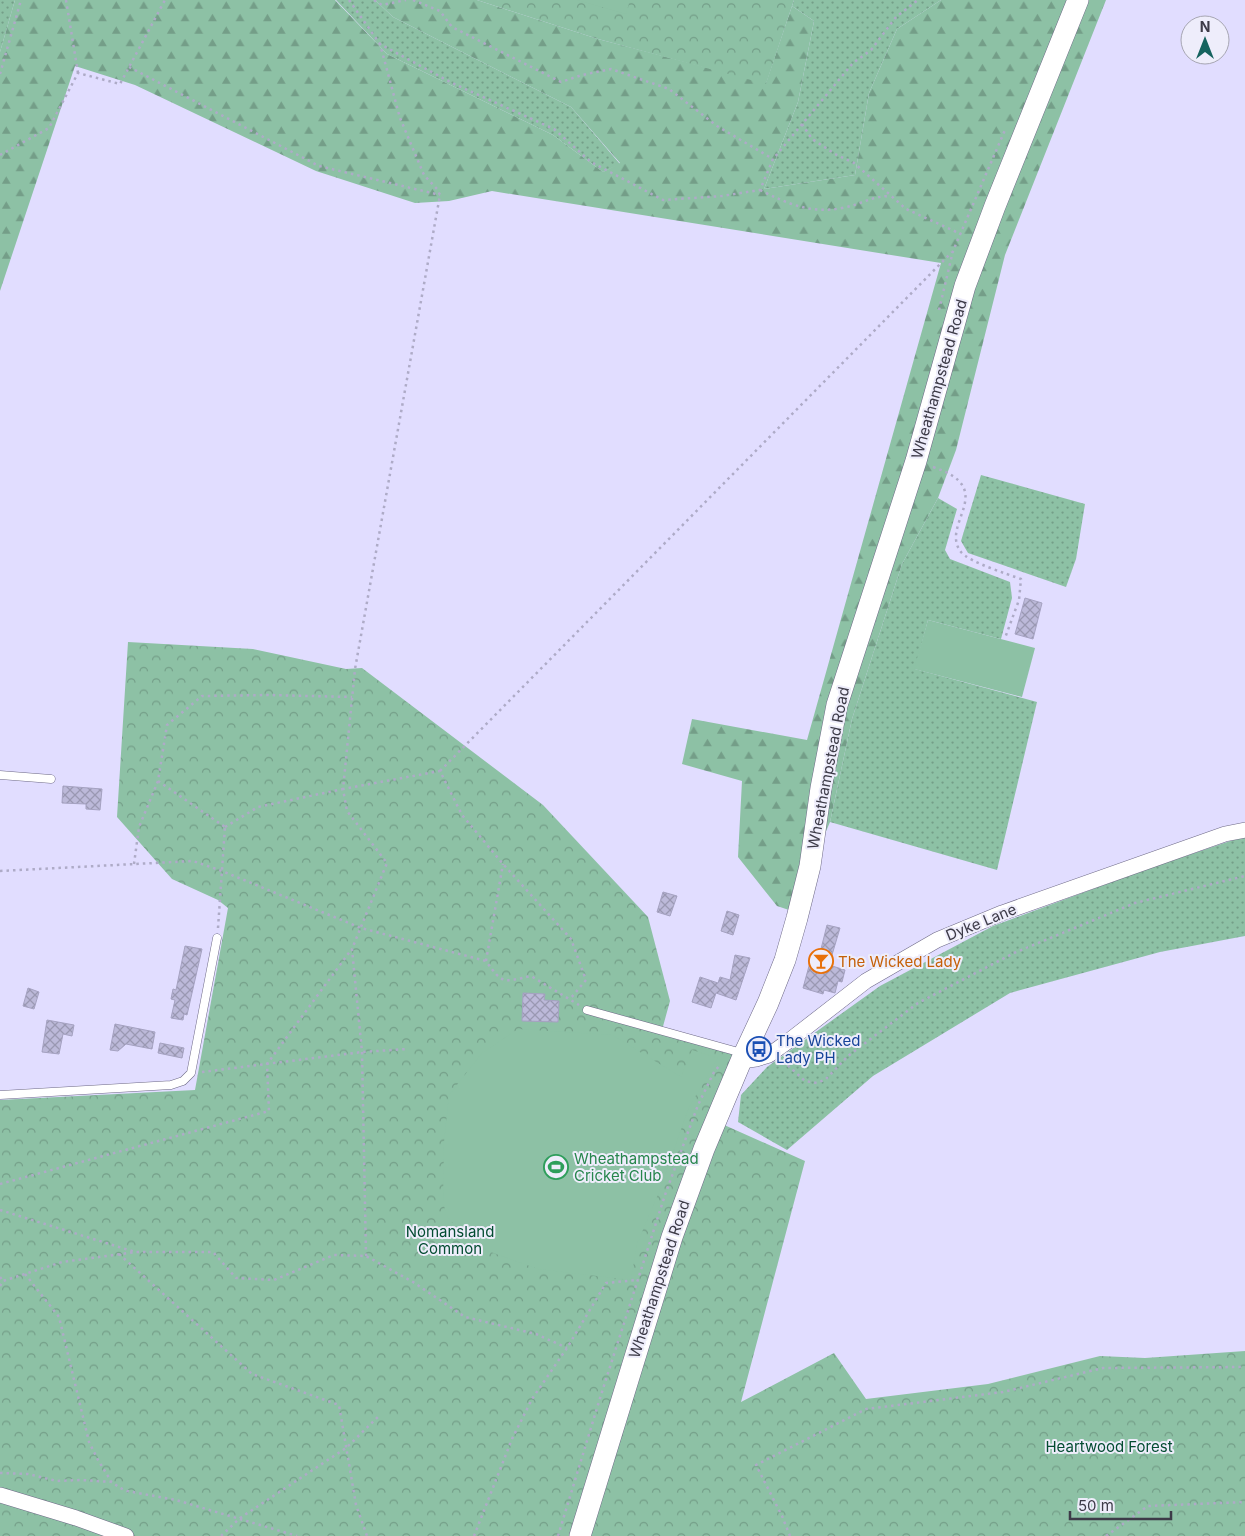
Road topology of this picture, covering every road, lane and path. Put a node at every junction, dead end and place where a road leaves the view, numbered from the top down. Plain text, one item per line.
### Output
1 (21, 0) edge
2 (66, 0) edge
3 (165, 0) edge
4 (349, 0) edge
5 (374, 0) edge
6 (406, 0) edge
7 (413, 0) edge
8 (918, 0) edge
9 (1078, 0) edge
10 (380, 44) junction
11 (129, 67) junction
12 (0, 74) edge
13 (78, 74) junction
14 (802, 124) junction
15 (0, 155) edge
16 (773, 159) junction
17 (760, 190) junction
18 (440, 195) junction
19 (892, 196) junction
20 (961, 234) dead end
21 (953, 251) dead end
22 (916, 461) junction
23 (1005, 638) dead end
24 (352, 698) junction
25 (440, 771) junction
26 (0, 775) edge
27 (51, 778) dead end
28 (158, 781) junction
29 (343, 789) junction
30 (225, 827) junction
31 (1245, 830) edge
32 (134, 864) junction
33 (503, 864) junction
34 (0, 871) edge
35 (222, 871) junction
36 (1245, 876) edge
37 (361, 928) junction
38 (217, 938) joint
39 (352, 949) junction
40 (486, 961) junction
41 (570, 999) junction
42 (587, 1010) joint
43 (407, 1049) dead end
44 (362, 1052) junction
45 (772, 1052) junction
46 (739, 1055) junction
47 (267, 1064) junction
48 (191, 1073) junction
49 (0, 1095) edge
50 (0, 1184) edge
51 (0, 1210) edge
52 (136, 1252) junction
53 (120, 1254) junction
54 (366, 1256) junction
55 (25, 1274) junction
56 (0, 1276) edge
57 (637, 1280) junction
58 (3, 1281) junction
59 (0, 1286) edge
60 (567, 1348) junction
61 (1245, 1367) edge
62 (380, 1415) dead end
63 (346, 1448) junction
64 (0, 1473) edge
65 (112, 1482) junction
66 (0, 1495) edge
67 (1245, 1502) edge
68 (240, 1518) junction
69 (126, 1536) edge
70 (221, 1536) edge
71 (297, 1536) edge
72 (366, 1536) edge
73 (474, 1536) edge
74 (558, 1536) edge
75 (580, 1536) edge
76 (790, 1536) edge
77 (1106, 1536) edge

1 - 12 path
2 - 13 path
3 - 11 path
4 - 10 path
5 - 6 path
7 - 16 path
8 - 14 path
9 - 22 main road, Wheathampstead Road
10 - 17 path
10 - 18 path
11 - 13 path
11 - 18 path
13 - 15 path
14 - 16 path
14 - 19 path
16 - 17 path
17 - 19 path
18 - 24 path
19 - 20 path
21 - 25 path
22 - 23 path
22 - 46 main road, Wheathampstead Road
24 - 28 path
24 - 29 path
25 - 29 path
25 - 33 path
26 - 27 lane
28 - 30 path
28 - 32 path
29 - 30 path
29 - 37 path
30 - 35 path
31 - 45 street, Dyke Lane
32 - 34 path
32 - 35 path
33 - 40 path
33 - 41 path
35 - 37 path
35 - 38 path
36 - 45 path
37 - 39 path
37 - 40 path
38 - 48 lane
39 - 44 path
39 - 47 path
40 - 41 path
41 - 42 path
42 - 46 lane
43 - 44 path
44 - 47 path
44 - 54 path
45 - 46 street, Dyke Lane
46 - 57 path
46 - 75 main road, Wheathampstead Road
47 - 48 path
47 - 50 path
48 - 49 lane
51 - 52 path
52 - 53 path
52 - 54 path
53 - 55 path
53 - 63 path
54 - 60 path
55 - 58 path
55 - 65 path
56 - 58 path
57 - 60 path
57 - 74 path
58 - 59 path
60 - 73 path
61 - 76 path
62 - 63 path
63 - 68 path
63 - 72 path
64 - 65 path
65 - 68 path
66 - 69 street
67 - 77 path
68 - 70 path
68 - 71 path

